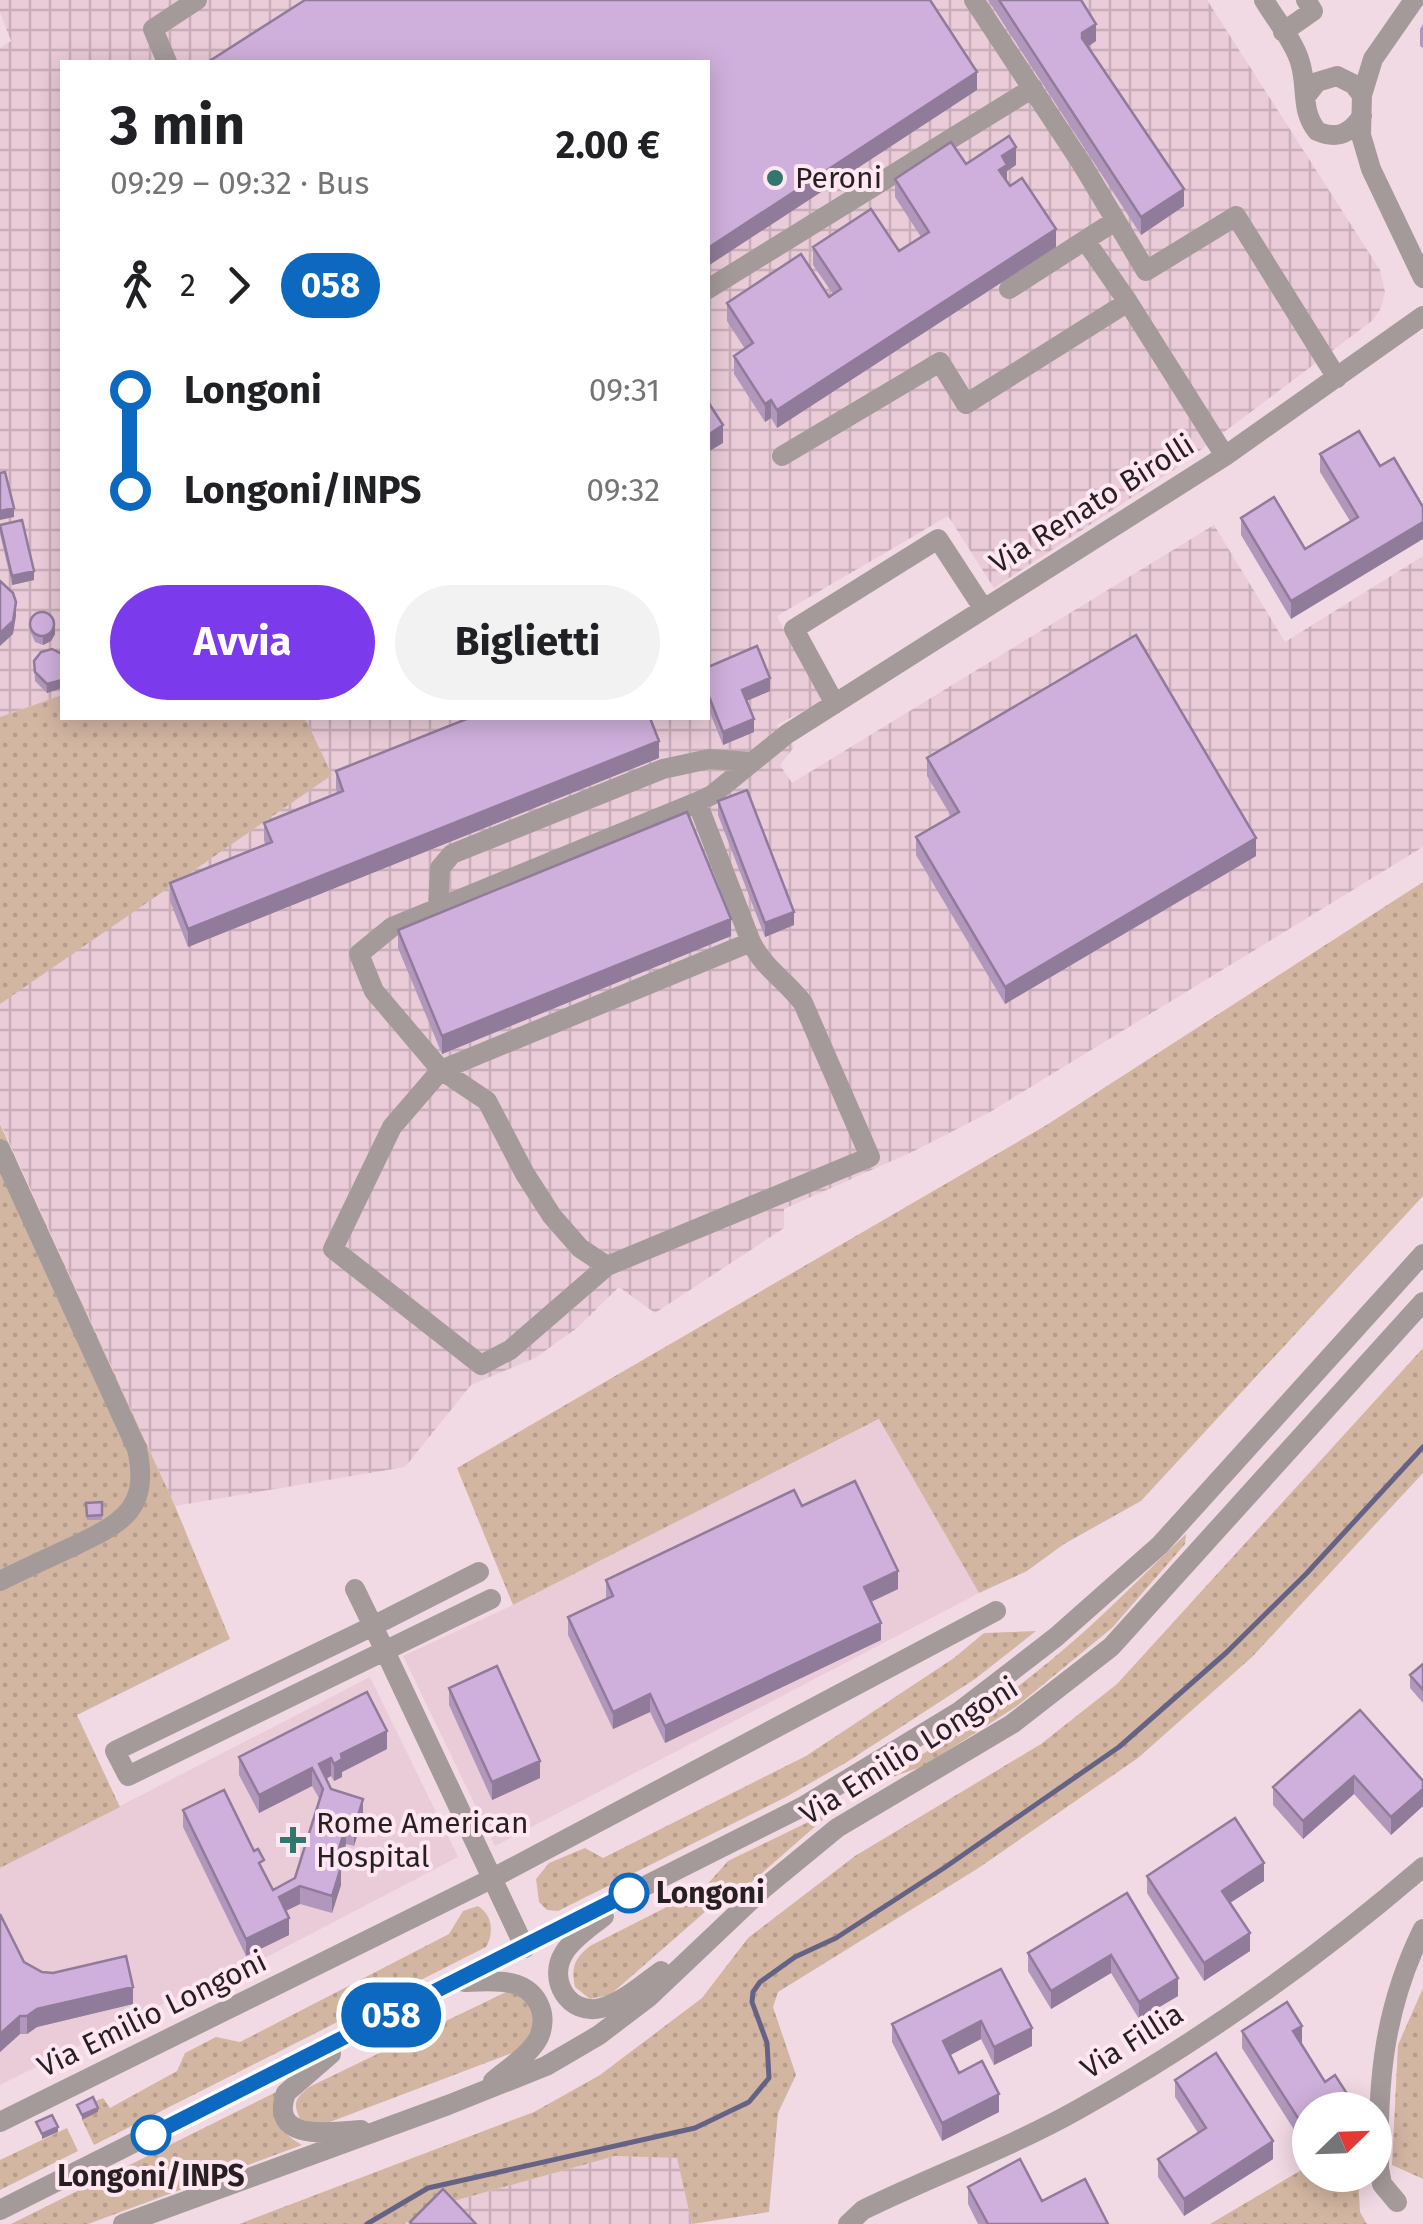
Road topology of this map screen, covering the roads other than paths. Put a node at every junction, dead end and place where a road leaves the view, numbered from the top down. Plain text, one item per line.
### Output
1 (197, 0) edge
2 (974, 0) edge
3 (1264, 0) edge
4 (1306, 0) edge
5 (1414, 0) edge
6 (1283, 32) junction
7 (1300, 58) junction
8 (166, 60) edge
9 (1372, 60) junction
10 (1335, 76) junction
11 (1033, 88) junction
12 (1362, 94) junction
13 (1306, 96) junction
14 (1362, 116) junction
15 (1339, 136) junction
16 (1371, 169) junction
17 (1115, 221) junction
18 (1085, 240) junction
19 (1423, 278) edge
20 (710, 288) edge
21 (1009, 288) dead end
22 (1128, 302) junction
23 (1423, 316) edge
24 (1337, 378) junction
25 (782, 456) dead end
26 (1224, 456) junction
27 (983, 608) junction
28 (836, 704) junction
29 (752, 762) junction
30 (697, 802) junction
31 (438, 908) junction
32 (751, 942) junction
33 (442, 1070) junction
34 (0, 1149) edge
35 (1423, 1254) edge
36 (606, 1266) junction
37 (1423, 1302) edge
38 (479, 1572) dead end
39 (0, 1580) edge
40 (355, 1589) dead end
41 (491, 1599) dead end
42 (996, 1611) dead end
43 (373, 1626) junction
44 (385, 1650) junction
45 (1423, 1867) edge
46 (491, 1879) junction
47 (632, 1892) junction
48 (1423, 1929) edge
49 (718, 1931) junction
50 (524, 1948) junction
51 (457, 1982) junction
52 (354, 2034) junction
53 (478, 2093) junction
54 (0, 2122) edge
55 (388, 2128) junction
56 (1397, 2202) dead end
57 (0, 2210) edge
58 (123, 2224) edge
59 (848, 2224) edge

1 - 8 street
2 - 11 street
3 - 6 street
4 - 6 street
5 - 9 street
6 - 7 street
7 - 10 street
7 - 13 street
9 - 10 street
9 - 12 street
10 - 12 street
10 - 13 street
11 - 17 street
11 - 20 street
12 - 14 street
13 - 15 street
14 - 15 street
14 - 16 street
15 - 16 street
16 - 19 street
17 - 18 street
17 - 24 street
18 - 21 street
18 - 22 street
22 - 25 street
22 - 26 street
23 - 24 street, Via Renato Birolli
24 - 26 street, Via Renato Birolli
26 - 27 street, Via Renato Birolli
27 - 28 street, Via Renato Birolli
27 - 28 street
28 - 29 street, Via Renato Birolli
29 - 30 street, Via Renato Birolli
29 - 31 street
30 - 31 street, Via Renato Birolli
30 - 32 street
31 - 33 street, Via Renato Birolli
32 - 33 street
32 - 36 street
33 - 36 street
33 - 36 street
34 - 39 street
35 - 47 street, Via Emilio Longoni
37 - 49 street, Via Emilio Longoni
38 - 43 street
40 - 43 street
41 - 44 street
42 - 46 street, Via Emilio Longoni
43 - 44 street
43 - 44 street
44 - 46 street
45 - 59 street, Via Fillia
46 - 50 street
46 - 54 street, Via Emilio Longoni
47 - 49 street
47 - 50 street, Via Emilio Longoni
48 - 56 street
49 - 53 street, Via Emilio Longoni
50 - 51 street, Via Emilio Longoni
51 - 52 street, Via Emilio Longoni
51 - 53 street
52 - 55 street
52 - 57 street, Via Emilio Longoni
53 - 55 street, Via Emilio Longoni
55 - 58 street, Via Emilio Longoni

